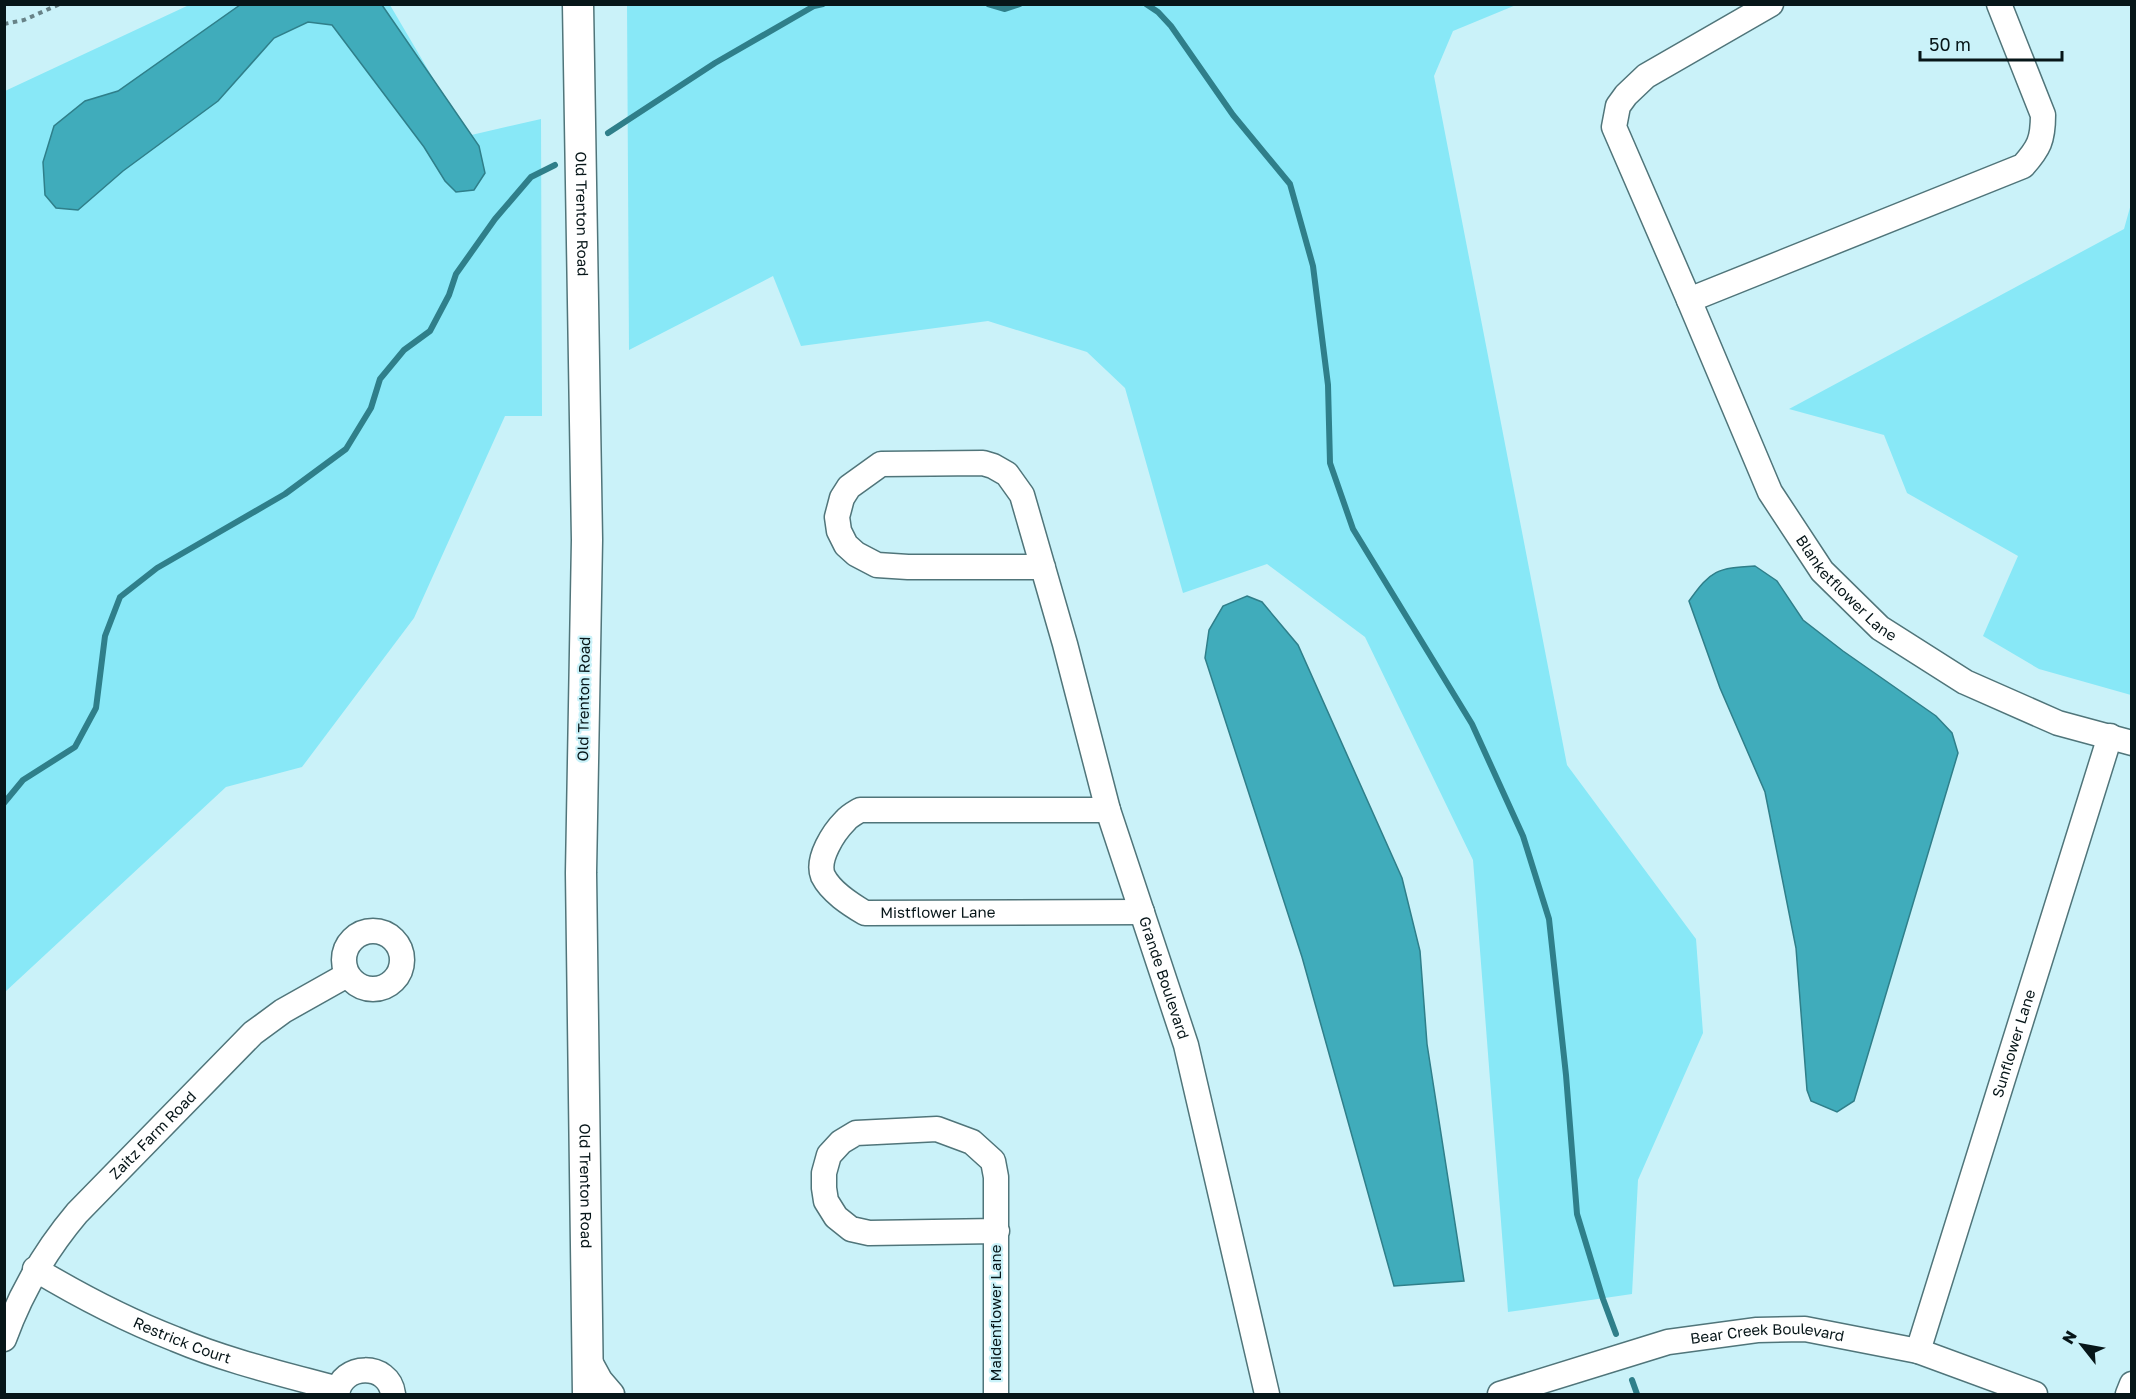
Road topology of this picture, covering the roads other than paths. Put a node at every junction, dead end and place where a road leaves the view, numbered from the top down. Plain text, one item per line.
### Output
1 (578, 4) edge
2 (1771, 4) edge
3 (1999, 4) edge
4 (1689, 300) junction
5 (1042, 567) junction
6 (2121, 740) edge
7 (1108, 810) junction
8 (1142, 912) junction
9 (347, 975) dead end
10 (997, 1232) junction
11 (35, 1269) junction
12 (4, 1339) edge
13 (1918, 1351) junction
14 (588, 1358) junction
15 (2132, 1384) edge
16 (337, 1392) edge
17 (393, 1395) edge
18 (588, 1395) edge
19 (612, 1395) edge
20 (996, 1395) edge
21 (1267, 1395) edge
22 (1500, 1395) edge
23 (2035, 1395) edge
24 (2128, 1395) edge

1 - 14 main road, Old Trenton Road
2 - 4 street, Blanketflower Lane
3 - 4 street
4 - 6 street, Blanketflower Lane
5 - 5 street, Grande Boulevard
5 - 7 street, Grande Boulevard
6 - 13 street, Sunflower Lane
7 - 8 street, Grande Boulevard
7 - 8 street, Mistflower Lane
8 - 21 street, Grande Boulevard
9 - 11 street, Zaitz Farm Road
10 - 10 street, Maidenflower Lane
10 - 20 street, Maidenflower Lane
11 - 12 street, Zaitz Farm Road
11 - 16 street, Restrick Court
13 - 22 street, Bear Creek Boulevard
13 - 23 street, Bear Creek Boulevard
14 - 18 main road, Old Trenton Road
14 - 19 street
15 - 24 street
16 - 17 street, Restrick Court

